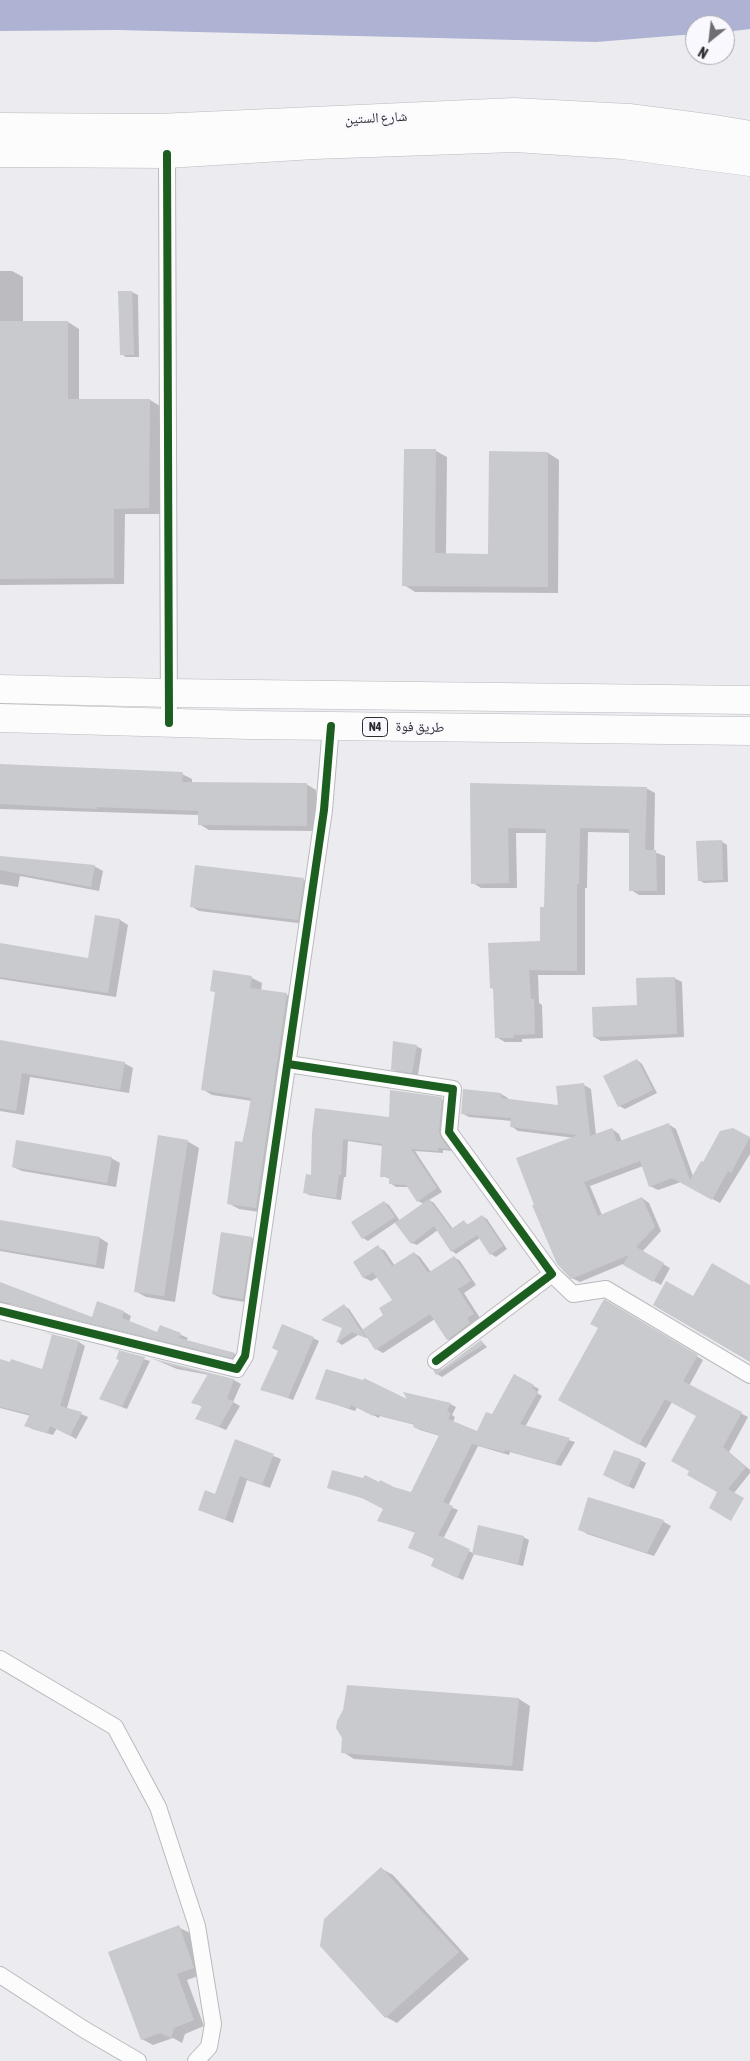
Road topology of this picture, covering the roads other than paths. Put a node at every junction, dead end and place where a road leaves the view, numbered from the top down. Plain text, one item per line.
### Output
1 (0, 127) edge
2 (750, 135) edge
3 (0, 153) edge
4 (167, 154) junction
5 (750, 162) edge
6 (0, 689) edge
7 (168, 693) junction
8 (750, 700) edge
9 (0, 718) edge
10 (169, 723) junction
11 (331, 726) junction
12 (750, 731) edge
13 (288, 1064) junction
14 (552, 1274) junction
15 (0, 1311) edge
16 (436, 1361) dead end
17 (750, 1375) edge
18 (0, 1659) edge
19 (0, 1975) edge
20 (138, 2061) edge
21 (196, 2061) edge

1 - 2 highway, شارع الستين
3 - 4 highway, شارع الستين
4 - 5 highway, شارع الستين
4 - 7 street
6 - 7 highway
7 - 8 highway
7 - 10 street
9 - 10 highway, طريق فوة / N4
10 - 11 highway, طريق فوة / N4
11 - 12 highway, طريق فوة / N4
11 - 13 street
13 - 14 street
13 - 15 street
14 - 16 street
14 - 17 street
18 - 21 street
19 - 20 street

